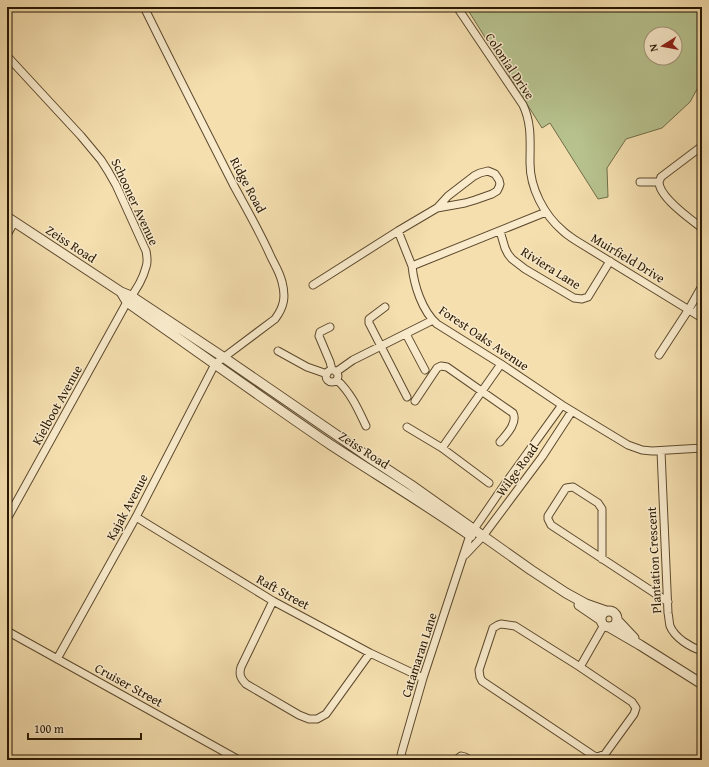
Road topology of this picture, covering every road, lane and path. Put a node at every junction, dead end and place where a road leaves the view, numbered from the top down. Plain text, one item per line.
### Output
1 (144, 7) edge
2 (457, 7) edge
3 (7, 56) edge
4 (702, 146) edge
5 (640, 182) dead end
6 (659, 182) junction
7 (437, 208) junction
8 (546, 212) junction
9 (11, 219) edge
10 (701, 225) edge
11 (398, 231) junction
12 (500, 231) junction
13 (7, 236) edge
14 (610, 261) junction
15 (412, 266) junction
16 (313, 285) dead end
17 (702, 286) edge
18 (129, 299) junction
19 (702, 303) edge
20 (385, 307) dead end
21 (689, 309) junction
22 (695, 313) junction
23 (702, 318) edge
24 (433, 320) junction
25 (330, 327) dead end
26 (406, 334) junction
27 (381, 346) junction
28 (278, 350) dead end
29 (659, 355) dead end
30 (223, 357) junction
31 (215, 364) junction
32 (501, 364) junction
33 (425, 370) dead end
34 (332, 372) junction
35 (337, 380) junction
36 (482, 391) junction
37 (407, 397) dead end
38 (415, 401) dead end
39 (562, 405) junction
40 (572, 411) junction
41 (366, 426) dead end
42 (407, 427) dead end
43 (500, 442) dead end
44 (442, 448) junction
45 (702, 448) edge
46 (530, 450) junction
47 (661, 451) junction
48 (542, 457) junction
49 (489, 483) dead end
50 (136, 517) junction
51 (7, 519) edge
52 (472, 533) junction
53 (481, 539) junction
54 (463, 557) junction
55 (602, 559) junction
56 (273, 601) junction
57 (668, 602) junction
58 (606, 611) junction
59 (617, 620) junction
60 (604, 624) junction
61 (7, 630) edge
62 (640, 644) junction
63 (702, 651) edge
64 (370, 653) junction
65 (57, 659) junction
66 (580, 667) junction
67 (424, 678) junction
68 (702, 684) edge
69 (239, 760) edge
70 (400, 760) edge
71 (456, 760) edge
72 (470, 760) edge

1 - 30 street, Ridge Road
2 - 8 street, Colonial Drive
3 - 18 street, Schooner Avenue
4 - 6 street
5 - 6 street
6 - 10 street
7 - 7 street
7 - 11 street
8 - 12 street
8 - 14 street, Muirfield Drive
9 - 13 street
9 - 18 street, Zeiss Road
11 - 15 street, Forest Oaks Avenue
11 - 16 street
12 - 14 street, Riviera Lane
12 - 15 street
14 - 21 street, Muirfield Drive
15 - 24 street, Forest Oaks Avenue
17 - 21 street
18 - 30 street, Zeiss Road
18 - 31 street, Zeiss Road
18 - 51 street, Kielboot Avenue
19 - 22 street
20 - 27 street
21 - 22 street, Muirfield Drive
21 - 29 street
22 - 23 street, Muirfield Drive
24 - 26 street
24 - 32 street, Forest Oaks Avenue
25 - 34 street
26 - 27 street
26 - 33 street
27 - 34 street
27 - 37 street
28 - 34 street
30 - 31 street, Ridge Road
30 - 52 street, Zeiss Road
31 - 50 street, Kajak Avenue
31 - 52 street, Zeiss Road
32 - 36 street
32 - 39 street, Forest Oaks Avenue
34 - 35 street
34 - 35 street
35 - 41 street
36 - 38 street
36 - 43 street
36 - 44 street
39 - 40 street, Forest Oaks Avenue
39 - 46 street, Wilge Road
40 - 47 street, Forest Oaks Avenue
40 - 48 street, Wilge Road
42 - 44 street
44 - 49 street
45 - 47 street, Forest Oaks Avenue
46 - 48 street
46 - 52 street, Wilge Road
47 - 57 street, Plantation Crescent
48 - 53 street, Wilge Road
50 - 56 street, Raft Street
50 - 65 street, Kajak Avenue
52 - 53 street, Zeiss Road
52 - 54 street, Catamaran Lane
53 - 54 street, Catamaran Lane
53 - 58 street, Zeiss Road
53 - 60 street, Zeiss Road
54 - 67 street, Catamaran Lane
55 - 55 street
55 - 57 street
56 - 64 street, Raft Street
56 - 64 street
57 - 63 street, Plantation Crescent
58 - 59 street
58 - 60 street
59 - 60 street
59 - 62 street, Zeiss Road
60 - 62 street, Zeiss Road
60 - 66 street
61 - 65 street, Cruiser Street
62 - 68 street, Zeiss Road
64 - 67 street, Raft Street
65 - 69 street, Cruiser Street
66 - 66 street
67 - 70 street, Catamaran Lane
71 - 72 street

